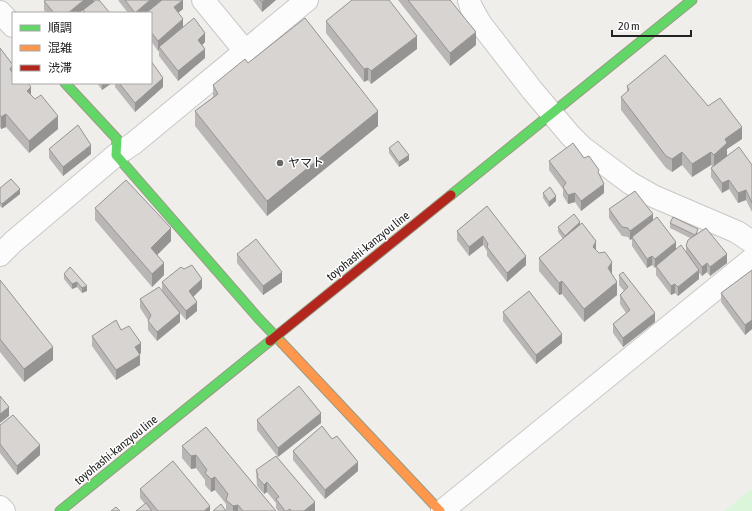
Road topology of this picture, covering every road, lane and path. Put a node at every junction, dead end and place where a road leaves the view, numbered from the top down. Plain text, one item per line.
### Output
1 (203, 0) edge
2 (307, 0) edge
3 (469, 0) edge
4 (692, 0) edge
5 (0, 12) edge
6 (12, 25) edge
7 (245, 51) junction
8 (66, 84) edge
9 (552, 114) junction
10 (116, 155) junction
11 (752, 242) edge
12 (0, 255) edge
13 (752, 259) edge
14 (276, 336) junction
15 (0, 507) edge
16 (4, 511) edge
17 (60, 511) edge
18 (441, 511) edge

1 - 7 street
2 - 7 street
3 - 9 street
4 - 9 main road, toyohashi-kanzyou line
5 - 6 street
7 - 10 street
8 - 10 main road
9 - 11 street
9 - 14 main road, toyohashi-kanzyou line
10 - 12 street
10 - 14 main road
13 - 18 street
14 - 17 main road, toyohashi-kanzyou line
14 - 18 main road
15 - 16 street

